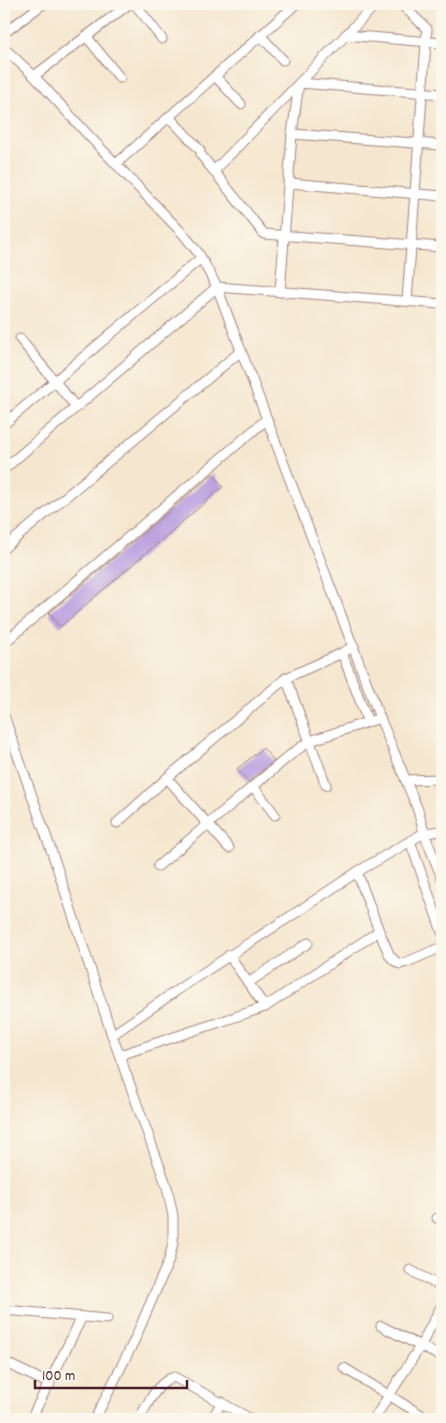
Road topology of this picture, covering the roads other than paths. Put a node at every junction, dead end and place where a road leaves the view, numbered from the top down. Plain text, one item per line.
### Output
1 (42, 4) edge
2 (128, 4) edge
3 (135, 4) edge
4 (296, 4) edge
5 (376, 4) edge
6 (401, 4) edge
7 (4, 33) edge
8 (345, 35) junction
9 (86, 36) junction
10 (260, 36) junction
11 (162, 39) dead end
12 (426, 42) junction
13 (442, 43) edge
14 (4, 48) edge
15 (283, 60) dead end
16 (34, 76) junction
17 (215, 76) junction
18 (120, 78) dead end
19 (299, 83) junction
20 (422, 92) junction
21 (442, 94) edge
22 (241, 104) dead end
23 (169, 117) junction
24 (292, 134) junction
25 (419, 144) junction
26 (442, 145) edge
27 (116, 164) junction
28 (214, 171) junction
29 (289, 183) junction
30 (415, 193) junction
31 (442, 196) edge
32 (285, 236) junction
33 (411, 245) junction
34 (442, 247) edge
35 (201, 258) junction
36 (216, 287) junction
37 (280, 292) junction
38 (407, 301) junction
39 (442, 304) edge
40 (20, 339) dead end
41 (241, 351) junction
42 (55, 381) junction
43 (76, 407) junction
44 (267, 419) junction
45 (4, 424) edge
46 (4, 469) edge
47 (4, 548) edge
48 (4, 643) edge
49 (354, 646) junction
50 (342, 653) junction
51 (286, 678) junction
52 (4, 716) edge
53 (380, 718) junction
54 (368, 722) junction
55 (310, 741) junction
56 (168, 778) junction
57 (442, 779) edge
58 (406, 780) junction
59 (326, 785) dead end
60 (253, 786) junction
61 (275, 815) dead end
62 (117, 823) dead end
63 (207, 823) junction
64 (442, 831) edge
65 (424, 834) junction
66 (410, 841) junction
67 (229, 848) dead end
68 (158, 866) dead end
69 (357, 872) junction
70 (442, 878) edge
71 (378, 931) junction
72 (442, 932) edge
73 (308, 943) dead end
74 (442, 947) edge
75 (229, 955) junction
76 (248, 983) junction
77 (264, 1007) junction
78 (112, 1035) junction
79 (120, 1055) junction
80 (410, 1270) dead end
81 (442, 1287) edge
82 (442, 1305) edge
83 (4, 1310) edge
84 (82, 1317) junction
85 (107, 1318) dead end
86 (381, 1326) dead end
87 (421, 1345) junction
88 (442, 1357) edge
89 (4, 1362) edge
90 (344, 1368) dead end
91 (50, 1384) junction
92 (388, 1396) junction
93 (222, 1402) junction
94 (31, 1419) edge
95 (95, 1419) edge
96 (139, 1419) edge
97 (212, 1419) edge
98 (252, 1419) edge
99 (374, 1419) edge
100 (428, 1419) edge

1 - 7 street
2 - 9 street
3 - 11 street
4 - 10 street
5 - 8 street
6 - 12 street
8 - 12 street
8 - 19 street
9 - 16 street
9 - 18 street
10 - 15 street
10 - 17 street
12 - 13 street
12 - 20 street
14 - 16 street
16 - 27 street
17 - 22 street
17 - 23 street
19 - 20 street
19 - 24 street
19 - 28 street
20 - 21 street
20 - 25 street
23 - 27 street
23 - 28 street
24 - 25 street
24 - 29 street
25 - 26 street
25 - 30 street
27 - 35 street
28 - 32 street
29 - 30 street
29 - 32 street
30 - 31 street
30 - 33 street
32 - 33 street
32 - 37 street
33 - 34 street
33 - 38 street
35 - 36 street
35 - 42 street
36 - 37 street
36 - 41 street
36 - 43 street
37 - 38 street
38 - 39 street
40 - 42 street
41 - 44 street
41 - 47 street
42 - 43 street
42 - 45 street
43 - 46 street
44 - 48 street
44 - 49 street
49 - 50 street
49 - 53 street
50 - 51 street
50 - 54 street
51 - 55 street
51 - 56 street
52 - 78 street
53 - 54 street
53 - 58 street
54 - 55 street
55 - 59 street
55 - 60 street
56 - 62 street
56 - 63 street
57 - 58 street
58 - 65 street
60 - 61 street
60 - 63 street
63 - 67 street
63 - 68 street
64 - 65 street
65 - 66 street
65 - 70 street
66 - 69 street
66 - 72 street
69 - 71 street
69 - 75 street
71 - 74 street
71 - 77 street
73 - 76 street
75 - 76 street
75 - 78 street
76 - 77 street
77 - 79 street
78 - 79 street
79 - 95 street
80 - 81 street
82 - 87 street
83 - 84 street
84 - 85 street
84 - 91 street
86 - 87 street
87 - 88 street
87 - 92 street
89 - 91 street
90 - 92 street
91 - 94 street
92 - 99 street
92 - 100 street
93 - 96 street
93 - 97 street
93 - 98 street

